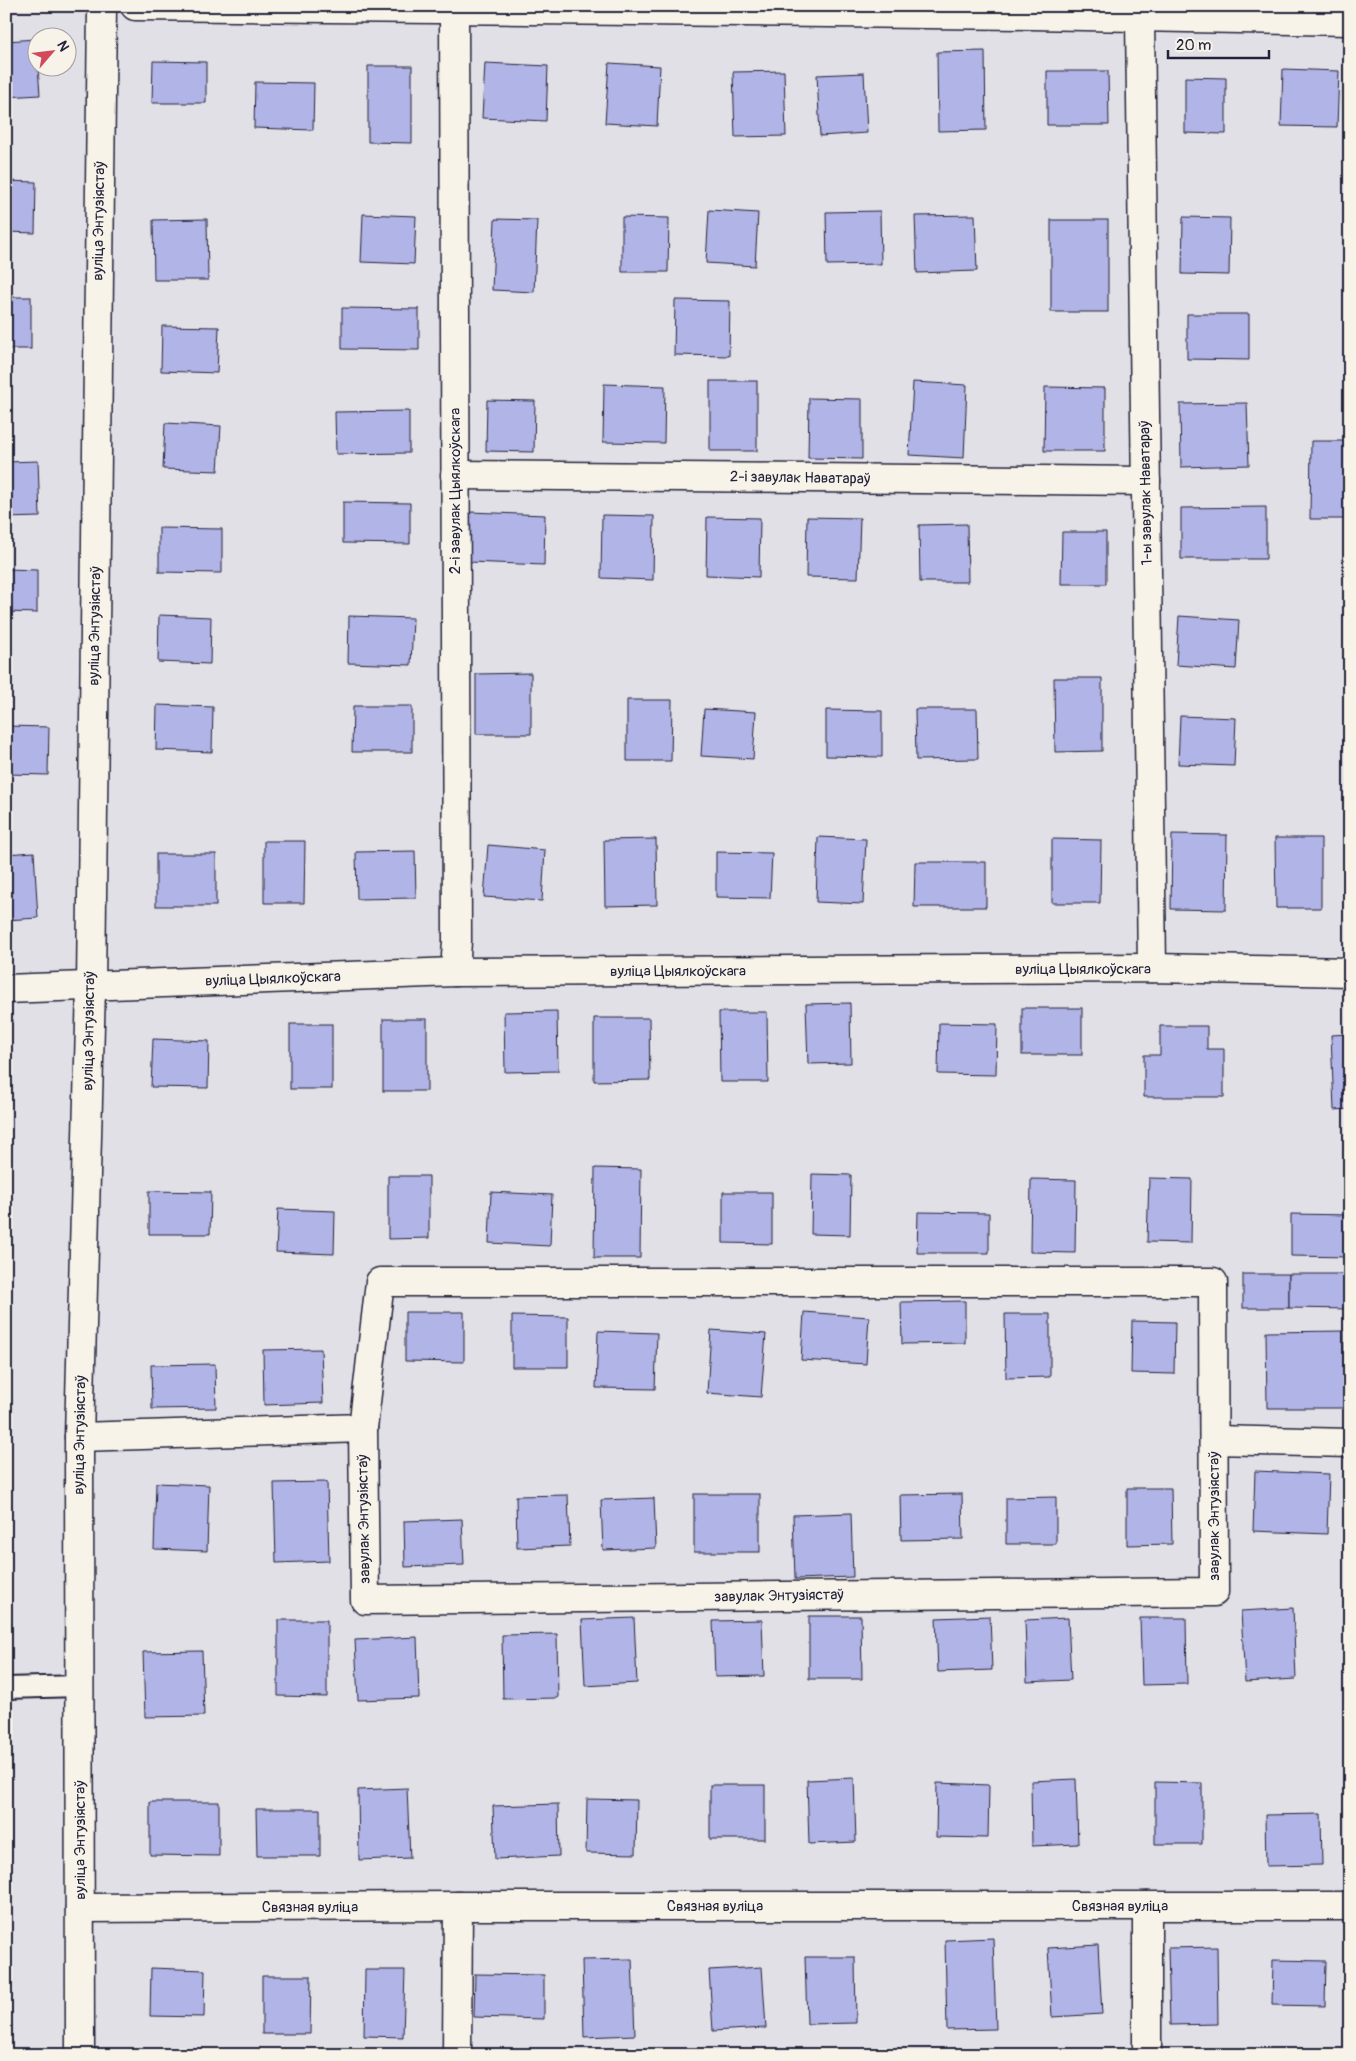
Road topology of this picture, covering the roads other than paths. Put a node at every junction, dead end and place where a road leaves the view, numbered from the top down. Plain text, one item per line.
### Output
1 (102, 6) edge
2 (135, 6) edge
3 (454, 10) junction
4 (1032, 10) edge
5 (1140, 18) junction
6 (1350, 20) edge
7 (455, 475) junction
8 (1146, 481) junction
9 (1152, 968) junction
10 (455, 972) junction
11 (1350, 972) edge
12 (91, 987) junction
13 (6, 989) edge
14 (364, 1428) junction
15 (79, 1437) junction
16 (1214, 1440) junction
17 (1350, 1443) edge
18 (80, 1686) junction
19 (6, 1688) edge
20 (458, 1906) junction
21 (1147, 1906) junction
22 (1350, 1906) edge
23 (80, 1908) junction
24 (80, 2055) edge
25 (457, 2055) edge
26 (1147, 2055) edge

1 - 12 street, вуліца Энтузіястаў
2 - 3 street
3 - 4 street
3 - 7 street, 2-і завулак Цыялкоўскага
4 - 5 street
5 - 6 street
5 - 8 street, 1-ы завулак Наватараў
7 - 8 street, 2-і завулак Наватараў
7 - 10 street, 2-і завулак Цыялкоўскага
8 - 9 street, 1-ы завулак Наватараў
9 - 10 street, вуліца Цыялкоўскага
9 - 11 street, вуліца Цыялкоўскага
10 - 12 street, вуліца Цыялкоўскага
12 - 13 street, вуліца Цыялкоўскага
12 - 15 street, вуліца Энтузіястаў
14 - 15 street
14 - 16 street, завулак Энтузіястаў
14 - 16 street, завулак Энтузіястаў
15 - 18 street, вуліца Энтузіястаў
16 - 17 street, завулак Энтузіястаў
18 - 19 lane
18 - 23 street, вуліца Энтузіястаў
20 - 21 street, Связная вуліца
20 - 23 street, Связная вуліца
20 - 25 street
21 - 22 street, Связная вуліца
21 - 26 street
23 - 24 street, вуліца Энтузіястаў

